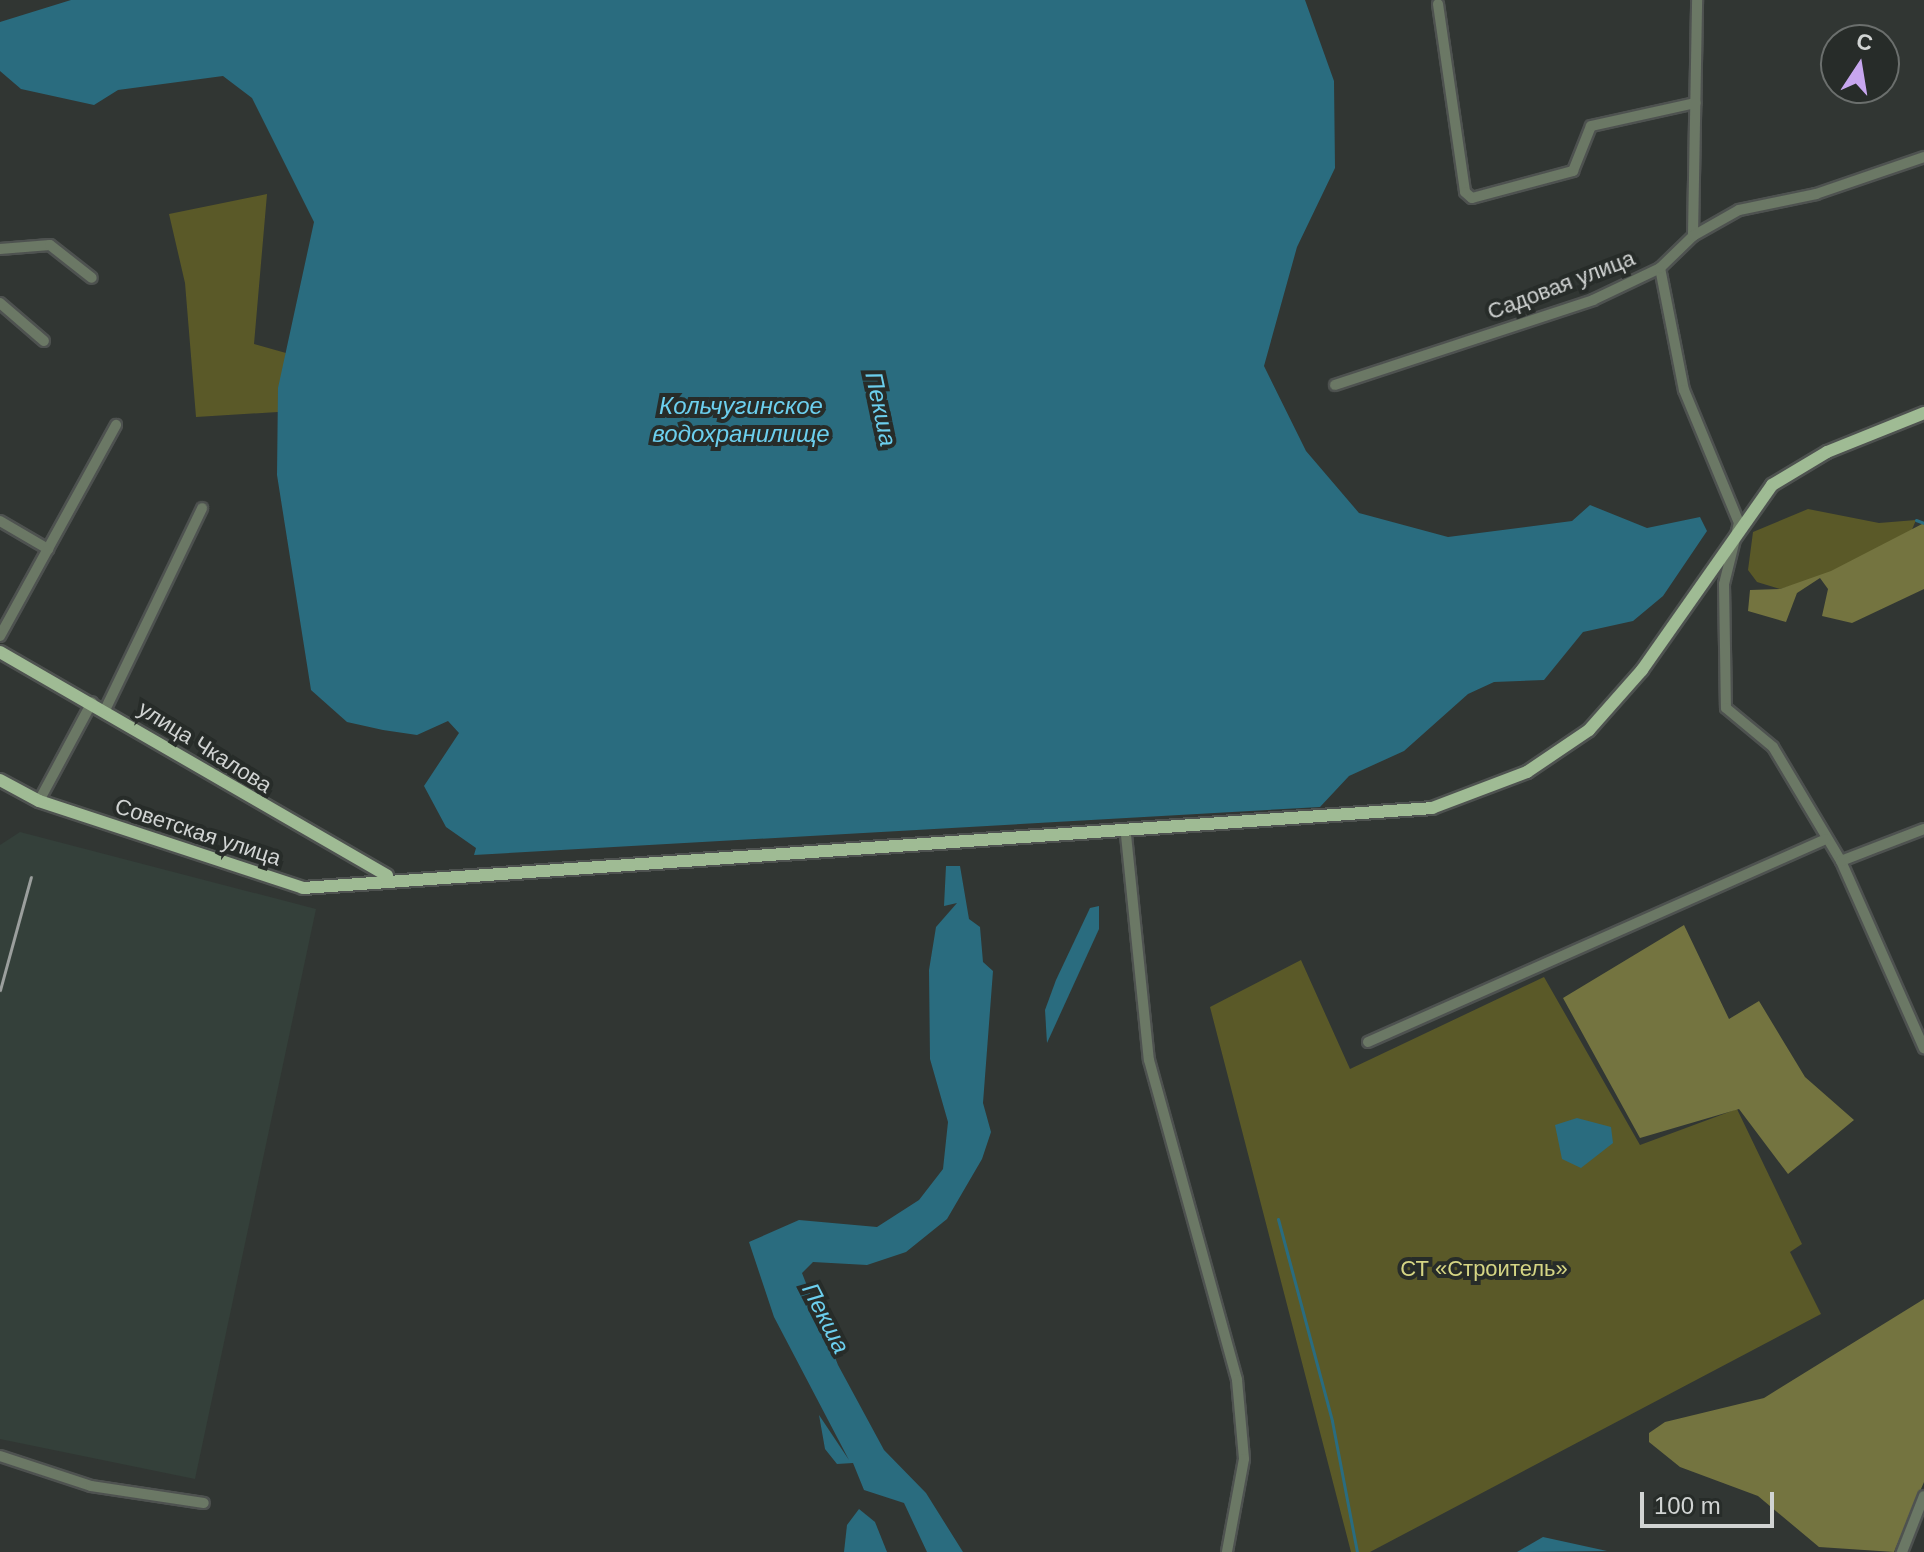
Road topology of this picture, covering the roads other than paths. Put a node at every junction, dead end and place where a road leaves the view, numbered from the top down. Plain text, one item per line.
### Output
1 (1697, 0) edge
2 (1438, 4) dead end
3 (1696, 103) junction
4 (1924, 157) edge
5 (1693, 236) junction
6 (0, 249) edge
7 (1660, 268) junction
8 (92, 278) dead end
9 (0, 303) edge
10 (44, 341) dead end
11 (1335, 385) dead end
12 (1924, 413) edge
13 (116, 425) dead end
14 (202, 508) dead end
15 (0, 521) edge
16 (1739, 523) junction
17 (48, 549) junction
18 (0, 636) edge
19 (0, 652) edge
20 (92, 702) junction
21 (105, 710) junction
22 (0, 780) edge
23 (39, 801) junction
24 (1924, 829) edge
25 (1126, 835) junction
26 (1826, 839) junction
27 (1841, 861) junction
28 (390, 877) junction
29 (1368, 1042) dead end
30 (1924, 1048) edge
31 (0, 1456) edge
32 (1924, 1496) edge
33 (204, 1503) dead end
34 (1227, 1552) edge
35 (1902, 1552) edge

1 - 3 street
2 - 3 street
3 - 5 street
4 - 5 street, Садовая улица
5 - 7 street, Садовая улица
6 - 8 street
7 - 11 street, Садовая улица
7 - 16 street
9 - 10 street
12 - 16 main road, Советская улица
13 - 17 street
14 - 21 street
15 - 17 street
16 - 25 main road, Советская улица
16 - 26 street
17 - 18 street
19 - 20 main road, улица Чкалова
20 - 21 main road, улица Чкалова
20 - 23 street
21 - 28 main road, улица Чкалова
22 - 23 main road, Советская улица
23 - 28 main road, Советская улица
24 - 27 street
25 - 28 main road, Советская улица
25 - 34 street
26 - 27 street
26 - 29 street
27 - 30 street
31 - 33 street
32 - 35 street

